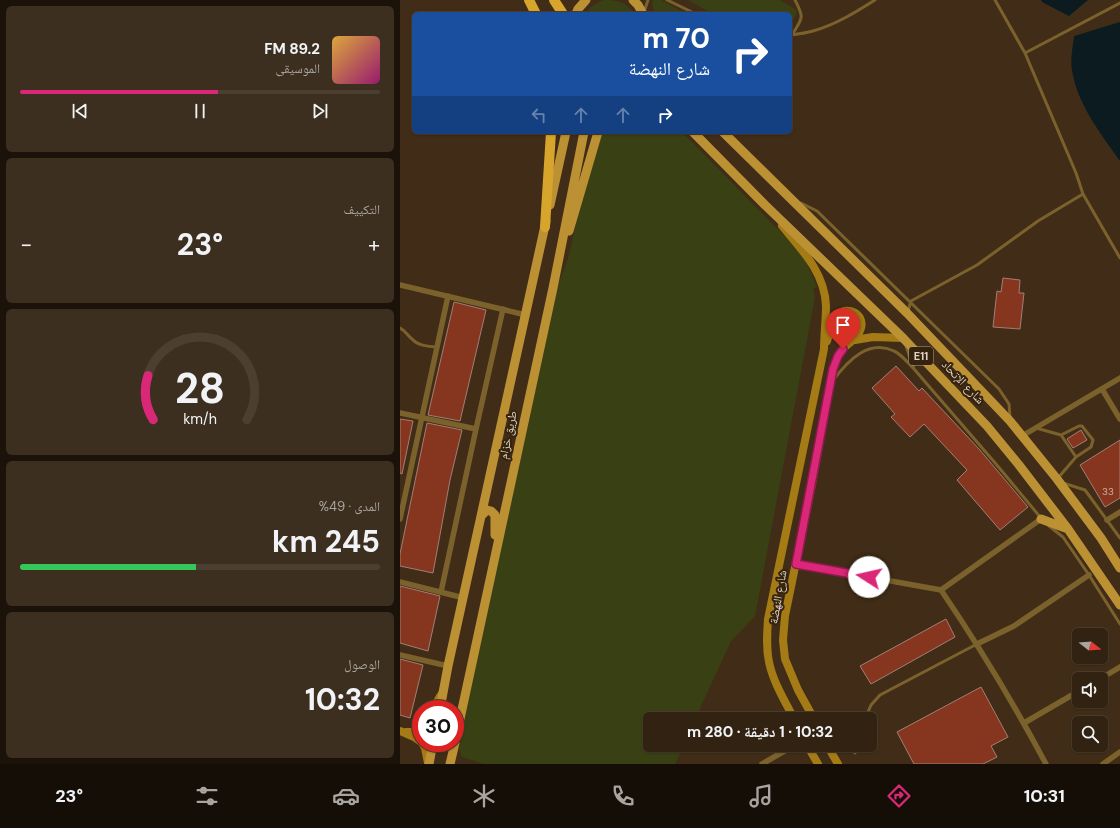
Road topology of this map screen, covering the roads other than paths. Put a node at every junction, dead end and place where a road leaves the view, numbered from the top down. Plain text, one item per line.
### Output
1 (529, 0) edge
2 (554, 0) edge
3 (586, 0) edge
4 (632, 0) edge
5 (648, 0) edge
6 (667, 0) edge
7 (795, 0) edge
8 (875, 0) edge
9 (995, 0) edge
10 (1120, 2) edge
11 (535, 12) edge
12 (562, 12) edge
13 (577, 12) edge
14 (642, 12) edge
15 (644, 12) edge
16 (692, 12) edge
17 (792, 34) edge
18 (792, 36) edge
19 (1025, 52) junction
20 (552, 134) edge
21 (566, 134) edge
22 (584, 134) edge
23 (597, 134) edge
24 (689, 134) edge
25 (695, 134) edge
26 (725, 134) edge
27 (708, 147) junction
28 (1083, 194) junction
29 (789, 198) junction
30 (765, 205) junction
31 (545, 227) junction
32 (1120, 258) edge
33 (400, 285) edge
34 (553, 288) junction
35 (448, 296) junction
36 (911, 301) junction
37 (503, 309) junction
38 (907, 313) junction
39 (526, 315) junction
40 (400, 328) edge
41 (903, 338) junction
42 (855, 340) junction
43 (437, 347) junction
44 (824, 349) junction
45 (914, 369) junction
46 (1120, 378) edge
47 (831, 382) junction
48 (1102, 389) junction
49 (400, 413) edge
50 (422, 417) junction
51 (1120, 419) edge
52 (1010, 421) junction
53 (1035, 428) junction
54 (476, 429) junction
55 (1061, 435) junction
56 (1022, 436) junction
57 (1076, 457) junction
58 (1057, 480) junction
59 (1120, 512) edge
60 (482, 515) junction
61 (400, 519) edge
62 (1041, 519) junction
63 (1107, 520) junction
64 (1068, 529) junction
65 (1120, 538) edge
66 (494, 558) junction
67 (796, 564) junction
68 (1120, 568) edge
69 (1089, 575) junction
70 (400, 582) edge
71 (941, 590) junction
72 (441, 592) junction
73 (464, 598) junction
74 (1120, 605) edge
75 (1120, 624) edge
76 (977, 644) junction
77 (400, 655) edge
78 (448, 666) junction
79 (1120, 667) edge
80 (1108, 674) edge
81 (444, 692) junction
82 (1072, 695) edge
83 (438, 700) edge
84 (442, 700) edge
85 (464, 700) edge
86 (790, 712) edge
87 (810, 712) edge
88 (868, 712) edge
89 (1024, 723) junction
90 (402, 732) edge
91 (412, 737) edge
92 (426, 752) edge
93 (431, 752) edge
94 (453, 752) edge
95 (783, 752) edge
96 (811, 752) edge
97 (831, 752) edge
98 (1119, 754) edge
99 (429, 764) edge
100 (450, 764) edge
101 (762, 764) edge
102 (818, 764) edge
103 (838, 764) edge
104 (1046, 764) edge
105 (1103, 764) edge

1 - 11 highway
2 - 12 highway
3 - 13 main road
4 - 14 main road
5 - 15 lane
6 - 16 lane
7 - 17 lane
8 - 18 lane
9 - 19 lane
10 - 19 lane
19 - 28 lane
20 - 31 highway
21 - 31 main road, طريق خزام
22 - 34 main road, طريق خزام
23 - 34 main road
24 - 27 main road
25 - 27 main road, شارع الإتحاد / E11
26 - 29 main road, شارع الإتحاد / E11
27 - 30 main road, شارع الإتحاد / E11
28 - 32 lane
28 - 36 lane
29 - 36 lane
29 - 38 main road, شارع الإتحاد / E11
30 - 41 main road, شارع الإتحاد / E11
30 - 44 main road
31 - 39 main road, طريق خزام
33 - 35 street
34 - 66 main road, طريق خزام
35 - 37 street
35 - 43 street
36 - 38 lane
36 - 52 lane
37 - 39 street
37 - 54 street
38 - 52 main road, شارع الإتحاد / E11
39 - 60 main road, طريق خزام
40 - 43 lane
41 - 42 main road
41 - 45 lane
41 - 64 main road, شارع الإتحاد / E11
42 - 44 main road
42 - 47 main road, شارع النهضة
43 - 50 street
44 - 86 main road, شارع النهضة
45 - 47 lane
45 - 62 lane
46 - 48 street
47 - 67 main road, شارع النهضة
48 - 51 street
48 - 53 street
49 - 50 street
50 - 54 street
50 - 61 street
52 - 56 main road, شارع الإتحاد / E11
53 - 55 lane
53 - 56 street
54 - 72 street
55 - 57 lane
55 - 57 lane
56 - 58 main road, شارع الإتحاد / E11
57 - 58 lane
58 - 63 lane
58 - 68 main road, شارع الإتحاد / E11
59 - 63 street
60 - 66 main road
60 - 73 main road, طريق خزام
62 - 64 main road
62 - 69 lane
62 - 71 street
63 - 65 lane
64 - 74 main road, شارع الإتحاد / E11
66 - 85 main road, طريق خزام
67 - 71 street
67 - 87 main road, شارع النهضة
69 - 75 lane
69 - 76 street
70 - 72 street
71 - 76 street
72 - 73 street
73 - 78 main road, طريق خزام
76 - 88 lane
76 - 89 street
77 - 78 street
78 - 81 main road, طريق خزام
79 - 80 street
81 - 83 main road
81 - 84 main road, طريق خزام
82 - 89 street
89 - 104 street
90 - 91 main road
92 - 99 main road
93 - 99 main road
94 - 100 main road, طريق خزام
95 - 101 street
96 - 102 main road
97 - 103 main road
98 - 105 street

